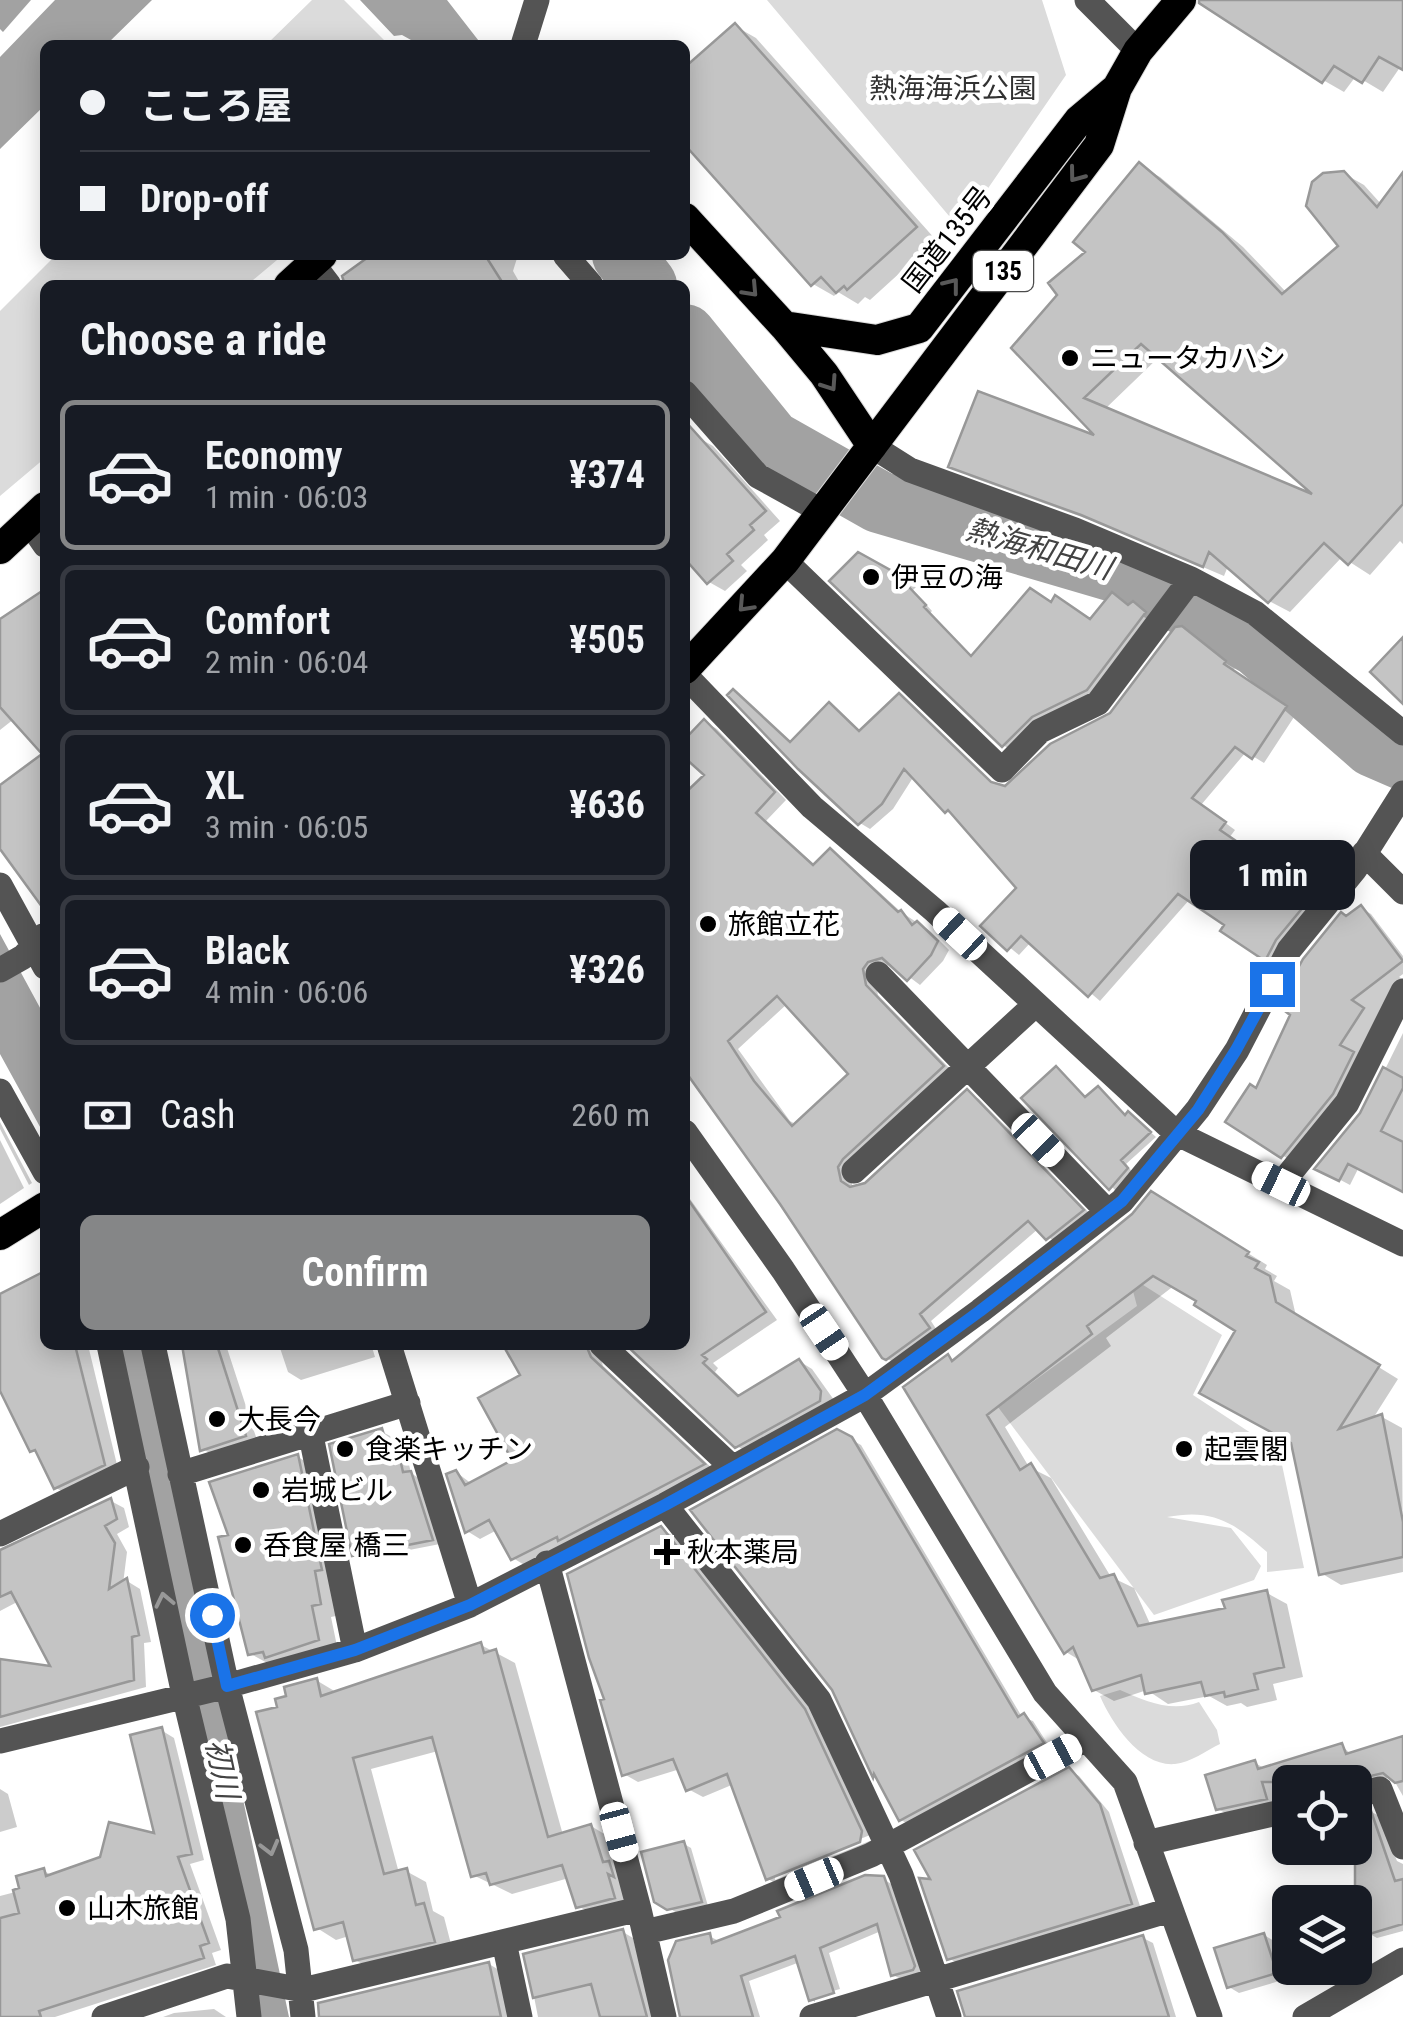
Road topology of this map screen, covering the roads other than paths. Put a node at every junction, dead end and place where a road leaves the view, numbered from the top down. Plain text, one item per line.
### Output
1 (537, 0) edge
2 (1087, 0) edge
3 (1182, 0) edge
4 (525, 40) edge
5 (1138, 51) junction
6 (1117, 88) junction
7 (690, 223) edge
8 (570, 260) edge
9 (321, 268) edge
10 (298, 280) edge
11 (588, 280) edge
12 (784, 326) junction
13 (690, 399) edge
14 (872, 446) junction
15 (826, 507) junction
16 (40, 525) edge
17 (0, 549) edge
18 (786, 561) junction
19 (1182, 592) junction
20 (690, 667) edge
21 (690, 677) edge
22 (1403, 733) edge
23 (1403, 794) edge
24 (1364, 854) junction
25 (0, 885) edge
26 (1403, 892) edge
27 (29, 955) edge
28 (878, 974) dead end
29 (1403, 991) edge
30 (1036, 1004) junction
31 (968, 1067) junction
32 (0, 1091) edge
33 (1176, 1134) junction
34 (690, 1139) edge
35 (40, 1164) edge
36 (854, 1171) dead end
37 (1281, 1184) junction
38 (40, 1210) edge
39 (1108, 1212) junction
40 (0, 1235) edge
41 (1403, 1244) edge
42 (110, 1350) edge
43 (154, 1350) edge
44 (391, 1350) edge
45 (607, 1350) edge
46 (865, 1395) junction
47 (408, 1403) junction
48 (310, 1431) junction
49 (136, 1467) junction
50 (732, 1468) junction
51 (180, 1474) junction
52 (665, 1505) junction
53 (0, 1534) edge
54 (547, 1564) junction
55 (470, 1605) junction
56 (355, 1650) junction
57 (227, 1686) junction
58 (184, 1695) junction
59 (1086, 1739) junction
60 (0, 1741) edge
61 (1372, 1791) edge
62 (1272, 1814) edge
63 (1146, 1843) junction
64 (887, 1846) junction
65 (1403, 1847) edge
66 (1170, 1910) junction
67 (642, 1921) junction
68 (504, 1942) junction
69 (1403, 1960) edge
70 (244, 1977) junction
71 (936, 1980) junction
72 (303, 1990) junction
73 (104, 2017) edge
74 (249, 2017) edge
75 (303, 2017) edge
76 (520, 2017) edge
77 (664, 2017) edge
78 (812, 2017) edge
79 (949, 2017) edge
80 (1210, 2017) edge
81 (1305, 2017) edge

1 - 4 street
2 - 5 street
3 - 5 highway, 国道135号 / 135
5 - 6 highway, 国道135号 / 135
12 -> 6 highway, 国道135号 / 135
6 -> 14 highway, 国道135号 / 135
7 -> 12 highway
8 - 11 street
9 - 10 highway
12 -> 14 highway
13 - 15 street
14 - 15 highway, 国道135号 / 135
14 - 19 street
15 - 18 highway, 国道135号 / 135
16 - 17 highway
18 - 19 street
18 -> 20 highway, 国道135号 / 135
19 - 22 street
21 - 30 street
23 - 24 street
24 - 26 street
24 - 33 street
25 - 27 street
28 - 31 street
29 - 37 street
30 - 31 street
30 - 33 street
31 - 36 street
31 - 39 street
32 - 35 street
33 - 37 street
33 - 39 street
34 - 46 street
37 - 41 street
38 - 40 highway
39 - 46 street
42 - 49 street
43 - 51 street
44 - 47 street
45 - 50 street
46 - 50 street
46 - 59 street
47 - 48 street
47 - 55 street
48 - 51 street
48 - 56 street
49 - 53 street
58 -> 49 street
50 - 52 street
51 - 57 street
52 - 54 street
52 - 64 street
54 - 55 street
54 - 67 street
55 - 56 street
56 - 57 street
57 - 58 street
57 -> 72 street
58 - 60 street
58 - 70 street
59 - 63 street
59 - 64 street
61 - 65 street
62 - 63 street
63 - 66 street
64 - 67 street
64 - 71 street
66 - 71 street
66 - 80 street
67 - 68 street
67 - 77 street
68 - 72 street
68 - 76 street
69 - 81 street
70 - 72 street
70 - 73 street
70 - 74 street
71 - 78 street
71 - 79 street
72 - 75 street

